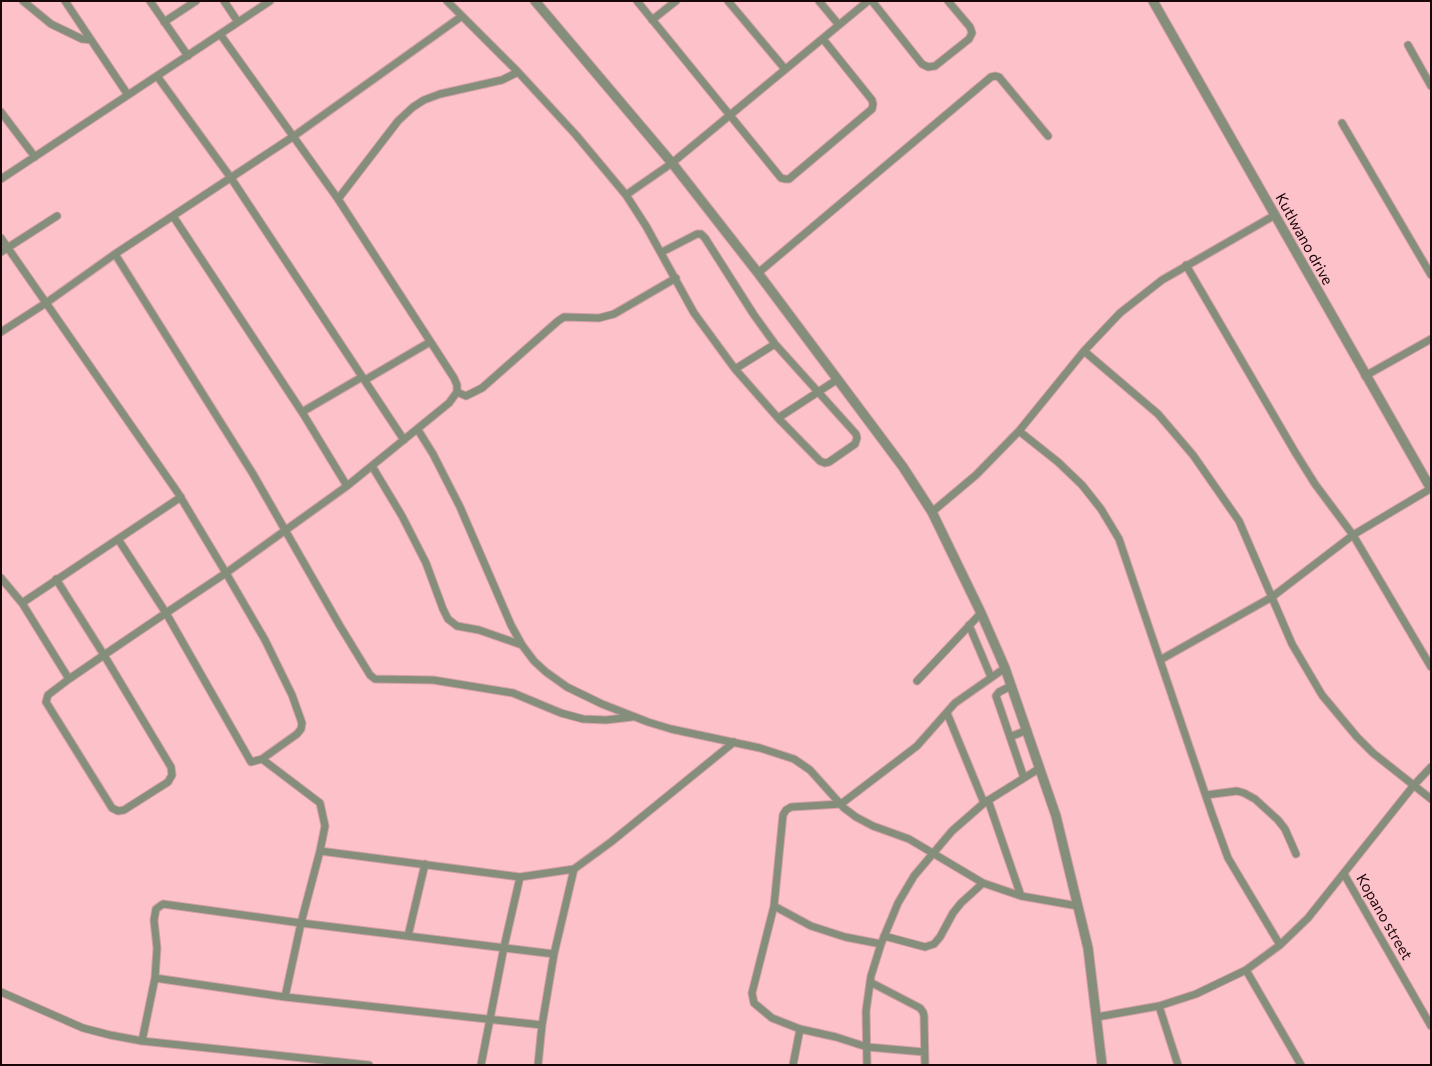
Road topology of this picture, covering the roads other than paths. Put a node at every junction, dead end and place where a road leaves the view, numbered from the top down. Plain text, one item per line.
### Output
1 (23, 1) edge
2 (65, 1) edge
3 (150, 1) edge
4 (196, 1) edge
5 (224, 1) edge
6 (270, 1) edge
7 (447, 1) edge
8 (534, 1) edge
9 (637, 1) edge
10 (676, 1) edge
11 (728, 1) edge
12 (819, 1) edge
13 (868, 1) edge
14 (872, 1) edge
15 (948, 1) edge
16 (1153, 1) edge
17 (462, 16) junction
18 (652, 20) junction
19 (164, 22) junction
20 (238, 22) junction
21 (839, 25) junction
22 (220, 34) junction
23 (823, 39) junction
24 (91, 40) junction
25 (1408, 46) dead end
26 (188, 56) junction
27 (785, 69) junction
28 (518, 72) junction
29 (157, 76) junction
30 (1431, 86) edge
31 (128, 95) junction
32 (1, 112) edge
33 (730, 116) junction
34 (1342, 123) dead end
35 (294, 136) junction
36 (1048, 136) dead end
37 (35, 157) junction
38 (672, 164) junction
39 (231, 178) junction
40 (1, 179) edge
41 (626, 195) junction
42 (338, 199) junction
43 (1275, 215) junction
44 (57, 216) dead end
45 (173, 216) junction
46 (1, 238) edge
47 (4, 250) edge
48 (662, 252) junction
49 (115, 254) junction
50 (1186, 265) junction
51 (758, 274) junction
52 (1431, 275) edge
53 (676, 278) junction
54 (46, 303) junction
55 (1, 332) edge
56 (1431, 338) edge
57 (430, 342) junction
58 (774, 344) junction
59 (1084, 351) junction
60 (735, 369) junction
61 (1365, 376) junction
62 (364, 379) junction
63 (838, 379) junction
64 (818, 391) junction
65 (457, 392) junction
66 (302, 412) junction
67 (778, 418) junction
68 (418, 430) junction
69 (1019, 431) junction
70 (404, 440) junction
71 (372, 466) junction
72 (347, 486) junction
73 (1431, 489) edge
74 (181, 497) junction
75 (932, 512) junction
76 (286, 530) junction
77 (1353, 534) junction
78 (118, 539) junction
79 (226, 573) junction
80 (1, 578) edge
81 (56, 579) junction
82 (1272, 597) junction
83 (22, 603) junction
84 (166, 613) junction
85 (981, 613) junction
86 (969, 624) junction
87 (522, 645) junction
88 (104, 655) junction
89 (1160, 660) junction
90 (1431, 667) edge
91 (1005, 668) junction
92 (992, 677) junction
93 (69, 679) junction
94 (917, 681) dead end
95 (1011, 686) junction
96 (948, 713) junction
97 (635, 716) junction
98 (1027, 730) junction
99 (1010, 737) junction
100 (734, 742) junction
101 (262, 759) junction
102 (1431, 767) edge
103 (1040, 768) junction
104 (1024, 778) junction
105 (1414, 785) junction
106 (1206, 795) junction
107 (1431, 799) edge
108 (986, 802) junction
109 (840, 804) junction
110 (320, 850) junction
111 (932, 852) junction
112 (1296, 854) dead end
113 (424, 864) junction
114 (574, 869) junction
115 (1344, 874) junction
116 (520, 877) junction
117 (983, 883) junction
118 (1021, 896) junction
119 (774, 906) junction
120 (1078, 906) junction
121 (301, 924) junction
122 (408, 936) junction
123 (884, 936) junction
124 (880, 944) junction
125 (1280, 945) junction
126 (504, 947) junction
127 (554, 954) junction
128 (1246, 970) junction
129 (155, 978) junction
130 (870, 982) junction
131 (1, 992) edge
132 (285, 997) junction
133 (1159, 1006) junction
134 (1097, 1017) junction
135 (490, 1019) junction
136 (542, 1025) junction
137 (1431, 1026) edge
138 (800, 1029) junction
139 (142, 1041) junction
140 (867, 1047) junction
141 (924, 1052) junction
142 (369, 1065) edge
143 (482, 1065) edge
144 (538, 1065) edge
145 (793, 1065) edge
146 (868, 1065) edge
147 (925, 1065) edge
148 (1102, 1065) edge
149 (1178, 1065) edge
150 (1301, 1065) edge

1 - 24 street
2 - 24 street
3 - 19 street
4 - 19 street
5 - 20 street
6 - 20 street
7 - 17 street
8 - 38 street
9 - 18 street
10 - 18 street
11 - 27 street
12 - 21 street
13 - 21 street
14 - 15 street
16 - 43 street, Kutlwano drive
17 - 28 street
17 - 35 street
18 - 33 street
19 - 26 street
20 - 22 street
21 - 23 street
22 - 26 street
22 - 35 street
23 - 27 street
23 - 33 street
24 - 31 street
25 - 30 street
26 - 29 street
27 - 33 street
28 - 41 street
28 - 42 street
29 - 31 street
29 - 39 street
31 - 37 street
32 - 37 street
33 - 38 street
34 - 52 street
35 - 39 street
35 - 42 street
36 - 51 street
37 - 40 street
38 - 41 street
38 - 51 street
39 - 45 street
39 - 62 street
41 - 48 street
42 - 57 street
43 - 50 street
43 - 61 street, Kutlwano drive
44 - 47 street
45 - 49 street
45 - 66 street
46 - 47 street
47 - 54 street
48 - 53 street
48 - 58 street
49 - 54 street
49 - 76 street
50 - 59 street
50 - 77 street
51 - 63 street
53 - 60 street
53 - 65 street
54 - 55 street
54 - 74 street
56 - 61 street
57 - 62 street
57 - 65 street
58 - 60 street
58 - 64 street
59 - 69 street
59 - 82 street
60 - 67 street
61 - 73 street, Kutlwano drive
62 - 66 street
62 - 70 street
63 - 64 street
63 - 75 street
64 - 67 street
64 - 67 street
65 - 68 street
66 - 72 street
68 - 70 street
68 - 87 street
69 - 75 street
69 - 89 street
70 - 71 street
71 - 72 street
71 - 87 street
72 - 76 street
73 - 77 street
74 - 78 street
74 - 79 street
75 - 85 street
76 - 79 street
76 - 97 street
77 - 82 street
77 - 90 street
78 - 81 street
78 - 84 street
79 - 84 street
79 - 101 street
80 - 83 street
81 - 83 street
81 - 88 street
82 - 89 street
82 - 105 street
83 - 93 street
84 - 88 street
84 - 101 street
85 - 86 street
85 - 91 street
86 - 92 street
86 - 94 street
87 - 97 street
88 - 93 street
88 - 93 street
89 - 106 street
91 - 92 street
91 - 95 street
92 - 96 street
95 - 98 street
95 - 99 street
96 - 108 street
96 - 109 street
97 - 100 street
98 - 99 street
98 - 103 street
99 - 104 street
100 - 109 street
100 - 114 street
101 - 110 street
102 - 105 street
103 - 104 street
103 - 120 street
104 - 108 street
105 - 107 street
105 - 115 street
106 - 112 street
106 - 125 street
108 - 111 street
108 - 118 street
109 - 111 street
109 - 119 street
110 - 113 street
110 - 121 street
111 - 117 street
111 - 123 street
113 - 116 street
113 - 122 street
114 - 116 street
114 - 127 street
115 - 125 street
115 - 137 street, Kopano street
116 - 126 street
117 - 118 street
117 - 123 street
118 - 120 street
119 - 124 street
119 - 138 street
120 - 134 street
121 - 122 street
121 - 129 street
121 - 132 street
122 - 126 street
123 - 124 street
124 - 130 street
125 - 128 street
126 - 127 street
126 - 135 street
127 - 136 street
128 - 133 street
128 - 150 street
129 - 132 street
129 - 139 street
130 - 140 street
130 - 141 street
131 - 139 street
132 - 135 street
133 - 134 street
133 - 149 street
134 - 148 street
135 - 136 street
135 - 143 street
136 - 144 street
138 - 140 street
138 - 145 street
139 - 142 street
140 - 141 street
140 - 146 street
141 - 147 street

